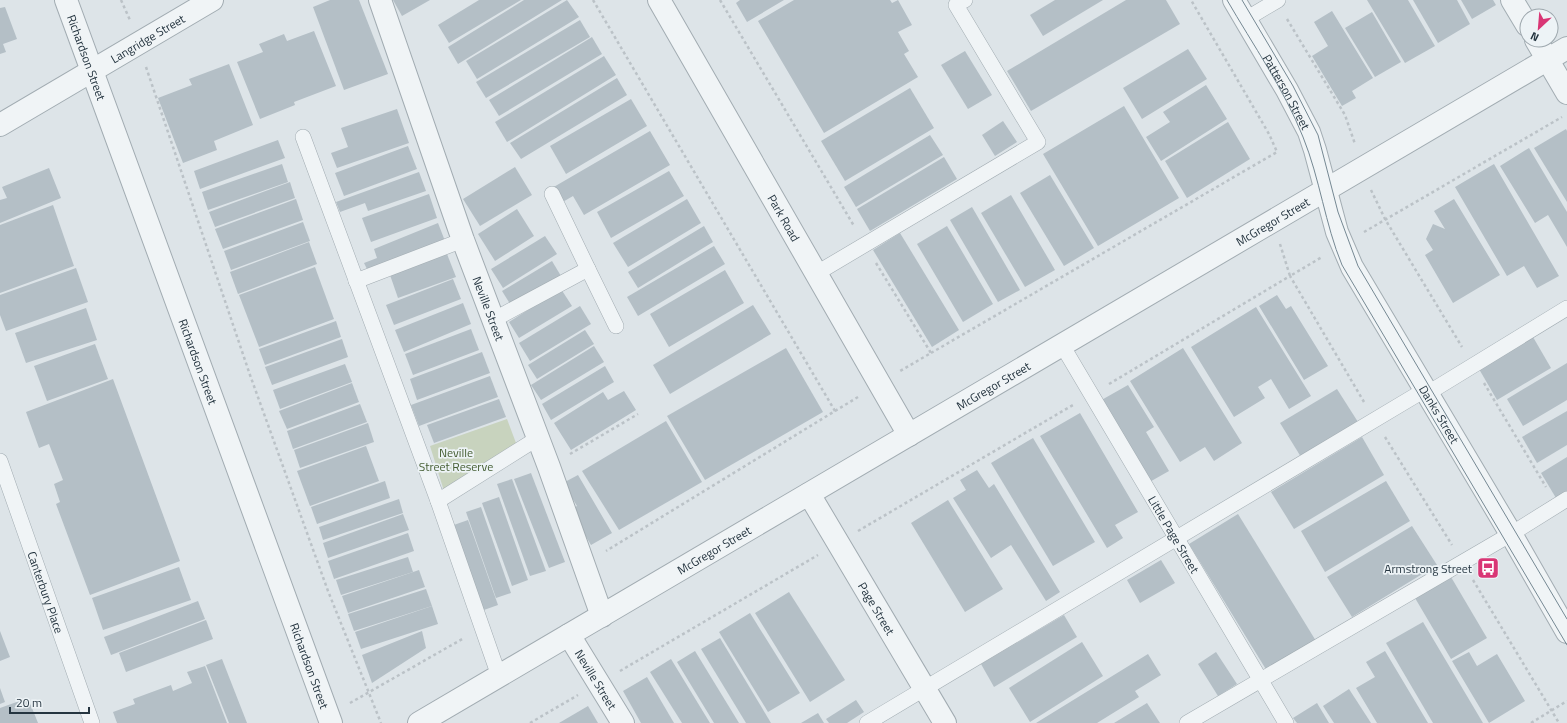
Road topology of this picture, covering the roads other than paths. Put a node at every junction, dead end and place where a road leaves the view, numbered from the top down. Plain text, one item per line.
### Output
1 (66, 0) edge
2 (212, 0) edge
3 (380, 0) edge
4 (659, 0) edge
5 (965, 0) edge
6 (1234, 0) edge
7 (1512, 0) edge
8 (1277, 1) edge
9 (1519, 12) edge
10 (1246, 19) junction
11 (1541, 48) edge
12 (1567, 48) edge
13 (1547, 59) junction
14 (91, 70) junction
15 (1567, 93) edge
16 (0, 125) edge
17 (303, 137) dead end
18 (1326, 190) junction
19 (552, 194) dead end
20 (463, 240) junction
21 (588, 269) junction
22 (817, 273) junction
23 (356, 281) junction
24 (1567, 308) edge
25 (493, 320) junction
26 (616, 326) dead end
27 (1062, 345) junction
28 (1425, 392) junction
29 (909, 435) junction
30 (538, 438) junction
31 (0, 461) edge
32 (809, 494) junction
33 (438, 501) junction
34 (1562, 502) edge
35 (1511, 534) junction
36 (1177, 538) junction
37 (602, 616) junction
38 (1567, 632) edge
39 (569, 635) junction
40 (499, 676) junction
41 (1260, 680) junction
42 (925, 689) junction
43 (330, 719) edge
44 (92, 723) edge
45 (419, 723) edge
46 (623, 723) edge
47 (867, 723) edge
48 (945, 723) edge
49 (1187, 723) edge
50 (1286, 723) edge

1 - 14 street, Richardson Street
2 - 14 street, Langridge Street
3 - 20 street, Neville Street
4 - 22 street, Park Road
5 - 22 lane
6 - 10 street, Patterson Street
7 - 9 street
8 - 10 lane
10 - 18 street, Patterson Street
11 - 13 street
12 - 13 street, McGregor Street
13 - 15 street
13 - 18 street, McGregor Street
14 - 16 street, Langridge Street
14 - 43 street, Richardson Street
17 - 23 lane
18 - 27 street, McGregor Street
18 - 28 street, Danks Street
19 - 21 lane
20 - 23 lane
20 - 25 street, Neville Street
21 - 25 lane
21 - 26 lane
22 - 29 street, Park Road
23 - 33 lane
24 - 28 lane
25 - 30 street, Neville Street
27 - 29 street, McGregor Street
27 - 36 lane, Little Page Street
28 - 35 street, Danks Street
28 - 36 lane
29 - 32 street, McGregor Street
30 - 33 lane
30 - 37 street, Neville Street
31 - 44 lane, Canterbury Place
32 - 37 street, McGregor Street
32 - 42 street, Page Street
33 - 40 lane
34 - 35 lane
35 - 38 street, Danks Street
35 - 41 lane
36 - 41 lane, Little Page Street
36 - 42 lane
37 - 39 street, McGregor Street
39 - 40 street, McGregor Street
39 - 46 street, Neville Street
40 - 45 street, McGregor Street
41 - 49 lane
41 - 50 lane, Little Page Street
42 - 47 lane
42 - 48 street, Page Street

